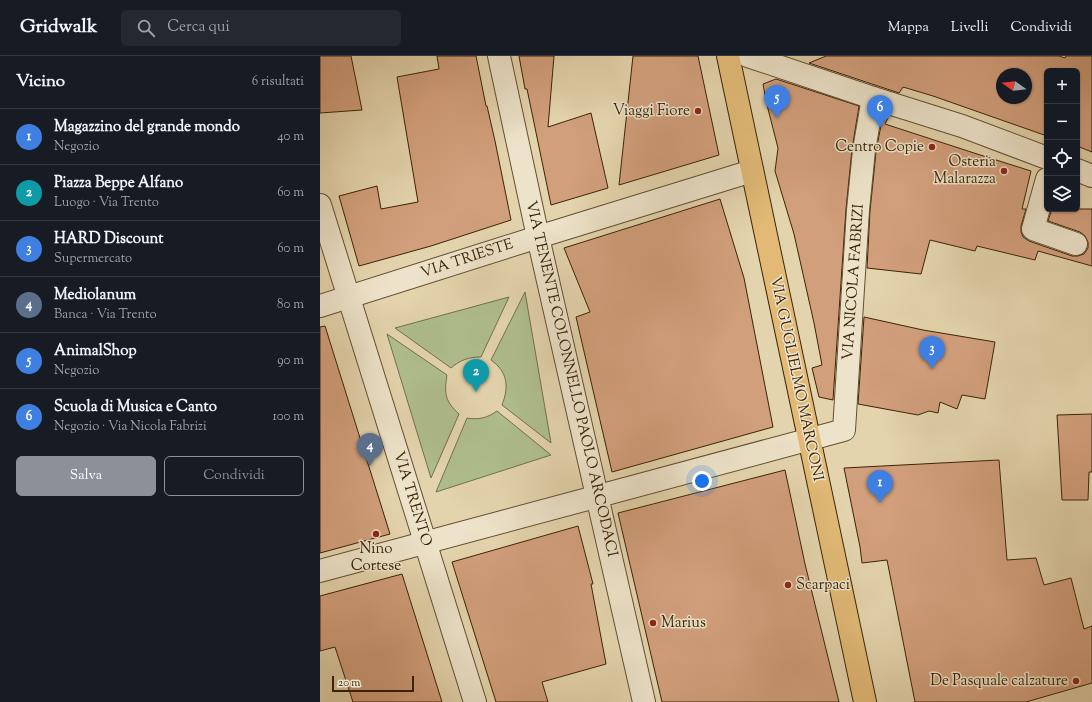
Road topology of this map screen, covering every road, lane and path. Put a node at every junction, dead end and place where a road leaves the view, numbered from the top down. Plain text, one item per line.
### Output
1 (499, 56) edge
2 (728, 56) edge
3 (748, 56) edge
4 (873, 98) junction
5 (1044, 157) edge
6 (752, 171) junction
7 (1080, 171) edge
8 (1092, 176) edge
9 (1044, 189) edge
10 (320, 205) edge
11 (538, 237) junction
12 (1076, 244) dead end
13 (349, 297) junction
14 (320, 306) edge
15 (809, 439) junction
16 (597, 496) junction
17 (425, 543) junction
18 (320, 571) edge
19 (475, 702) edge
20 (644, 702) edge
21 (865, 702) edge

1 - 11 street, VIA TENENTE COLONNELLO PAOLO ARCODACI
2 - 6 main road, VIA GUGLIELMO MARCONI
3 - 4 street
4 - 5 street
4 - 15 street, VIA NICOLA FABRIZI
6 - 11 street, VIA TRIESTE
6 - 15 main road, VIA GUGLIELMO MARCONI
7 - 8 street
9 - 12 street
10 - 13 street, VIA TRENTO
11 - 13 street, VIA TRIESTE
11 - 16 street, VIA TENENTE COLONNELLO PAOLO ARCODACI
13 - 14 street, VIA TRIESTE
13 - 17 street, VIA TRENTO
15 - 16 street
15 - 21 main road, VIA GUGLIELMO MARCONI
16 - 17 street
16 - 20 street, VIA TENENTE COLONNELLO PAOLO ARCODACI
17 - 18 street
17 - 19 street, VIA TRENTO

